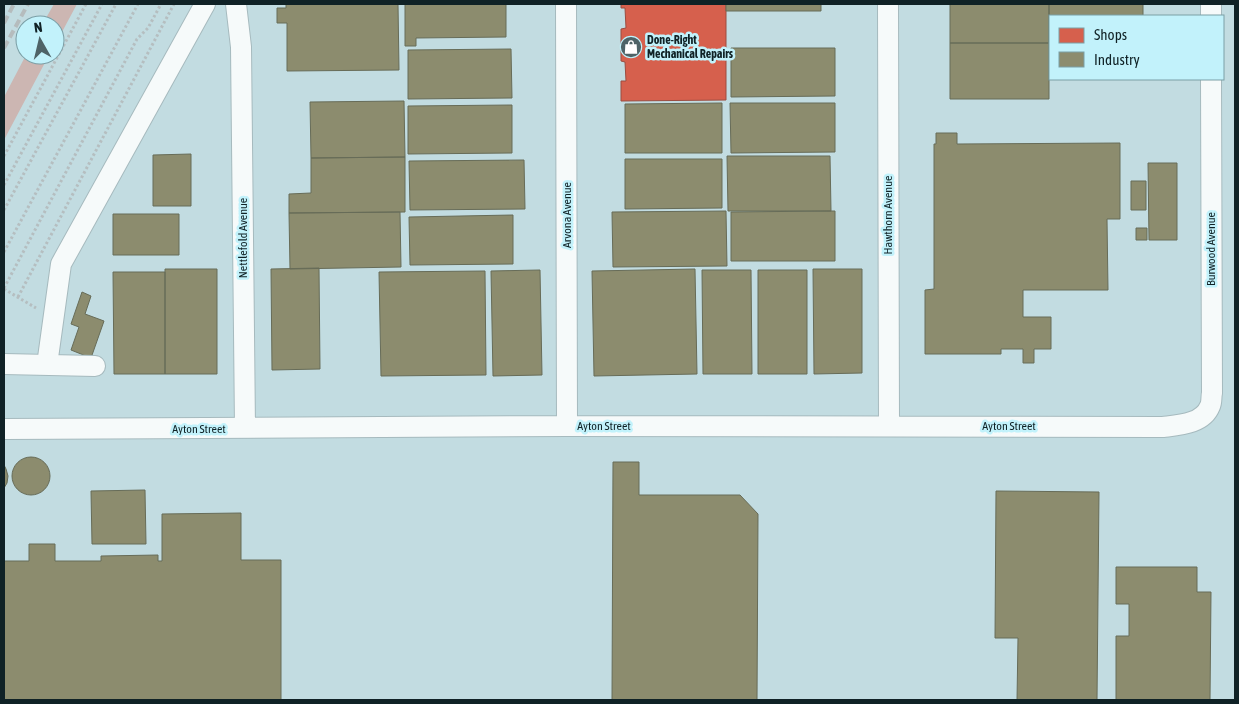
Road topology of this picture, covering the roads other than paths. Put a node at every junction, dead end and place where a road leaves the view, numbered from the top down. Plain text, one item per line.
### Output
1 (205, 4) edge
2 (236, 4) edge
3 (566, 4) edge
4 (888, 4) edge
5 (1211, 80) edge
6 (4, 364) edge
7 (47, 365) junction
8 (95, 366) dead end
9 (1203, 416) joint
10 (567, 426) junction
11 (889, 426) junction
12 (245, 428) junction
13 (4, 429) edge

1 - 7 street
2 - 12 street, Nettlefold Avenue
3 - 10 street, Arvona Avenue
4 - 11 street, Hawthorn Avenue
5 - 9 street, Burwood Avenue
6 - 7 street
7 - 8 street
9 - 11 street, Ayton Street
10 - 11 street, Ayton Street
10 - 12 street, Ayton Street
12 - 13 street, Ayton Street

